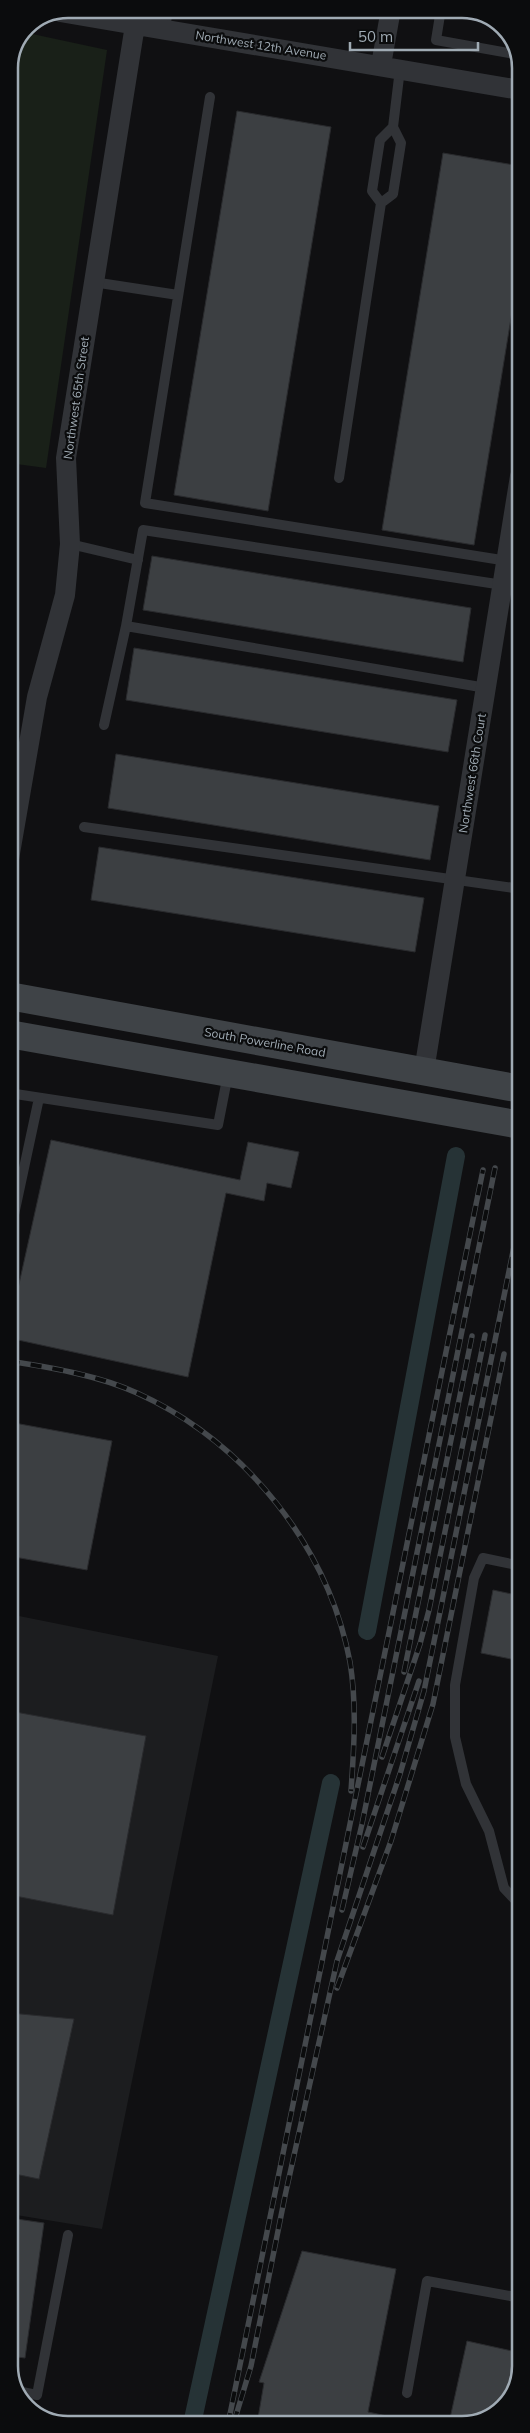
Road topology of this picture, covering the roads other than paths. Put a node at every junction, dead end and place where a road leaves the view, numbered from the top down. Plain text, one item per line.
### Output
1 (99, 18) edge
2 (167, 18) edge
3 (391, 18) edge
4 (440, 18) edge
5 (134, 25) junction
6 (164, 29) junction
7 (511, 53) edge
8 (390, 67) junction
9 (512, 89) edge
10 (210, 97) dead end
11 (393, 126) junction
12 (381, 203) junction
13 (93, 282) junction
14 (178, 295) junction
15 (339, 478) dead end
16 (70, 544) junction
17 (138, 560) junction
18 (512, 562) edge
19 (512, 566) edge
20 (503, 585) junction
21 (126, 626) junction
22 (486, 688) junction
23 (104, 725) dead end
24 (18, 807) edge
25 (84, 827) dead end
26 (455, 881) junction
27 (512, 888) edge
28 (18, 998) edge
29 (18, 1036) edge
30 (424, 1071) junction
31 (228, 1074) junction
32 (512, 1086) edge
33 (18, 1095) edge
34 (38, 1098) junction
35 (512, 1123) edge
36 (18, 1195) edge
37 (512, 1564) edge
38 (512, 1896) edge
39 (68, 2235) dead end
40 (512, 2296) edge
41 (25, 2393) edge
42 (407, 2393) dead end

1 - 5 street, Northwest 12th Avenue
2 - 6 lane
3 - 8 street
4 - 7 lane
5 - 6 street, Northwest 12th Avenue
5 - 13 street, Northwest 65th Street
6 - 8 street, Northwest 12th Avenue
8 - 9 street, Northwest 12th Avenue
8 - 11 lane
10 - 14 lane
11 - 12 lane
11 - 12 lane
12 - 15 lane
13 - 14 lane
13 - 16 street, Northwest 65th Street
14 - 18 lane
16 - 17 lane
16 - 24 street, Northwest 65th Street
17 - 20 lane
17 - 21 lane
19 - 20 street, Northwest 66th Court
20 - 22 street, Northwest 66th Court
21 - 22 lane
21 - 23 lane
22 - 26 street, Northwest 66th Court
25 - 26 lane
26 - 27 lane
26 - 30 street, Northwest 66th Court
28 - 30 main road, South Powerline Road
29 - 31 main road
30 - 32 main road, South Powerline Road
31 - 34 lane
31 - 35 main road
33 - 34 lane
34 - 36 lane
37 - 38 lane
39 - 41 lane
40 - 42 lane

